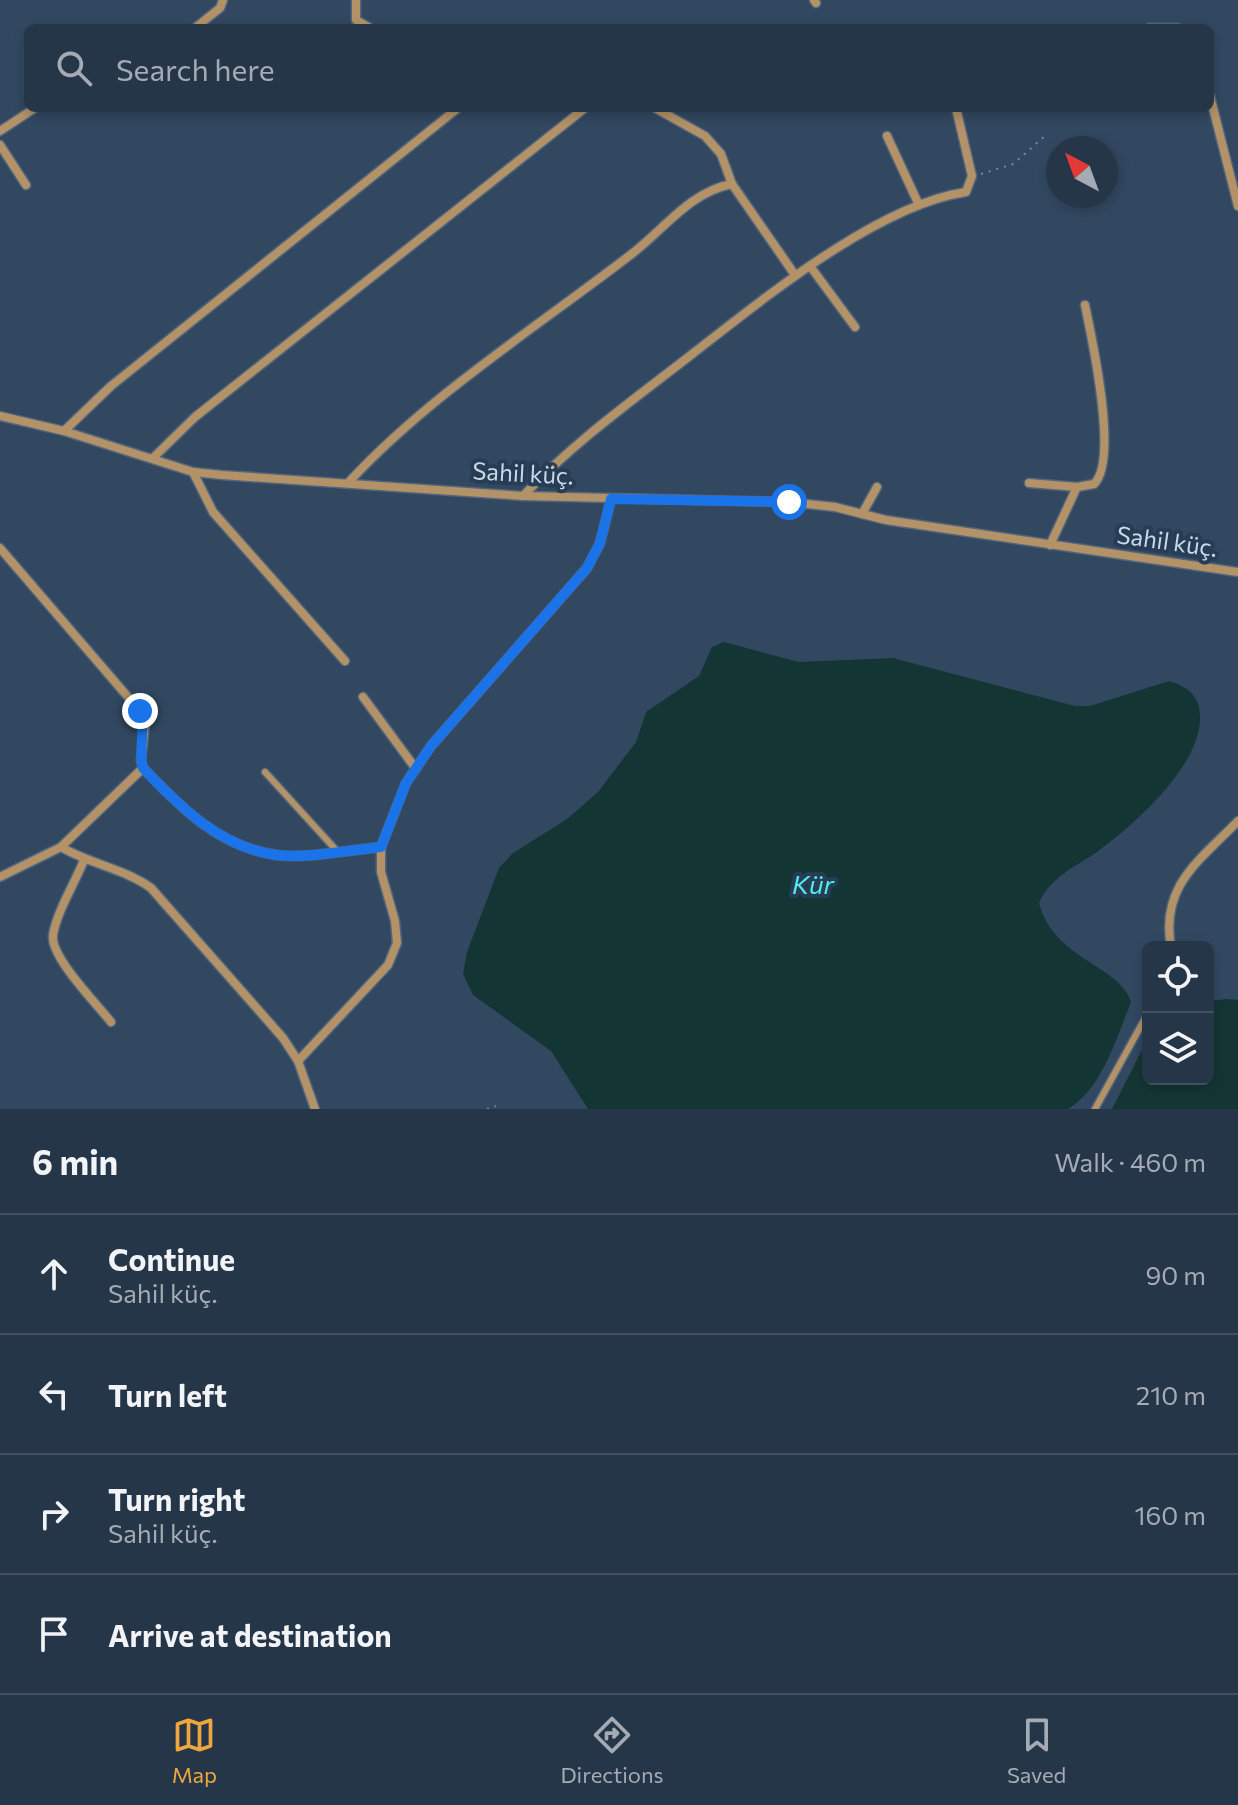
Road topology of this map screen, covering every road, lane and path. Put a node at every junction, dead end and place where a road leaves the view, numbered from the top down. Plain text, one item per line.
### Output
1 (223, 0) edge
2 (356, 0) edge
3 (200, 24) edge
4 (363, 24) edge
5 (29, 112) edge
6 (453, 112) edge
7 (580, 112) edge
8 (662, 112) edge
9 (957, 112) edge
10 (1214, 112) edge
11 (0, 131) edge
12 (887, 136) dead end
13 (1045, 136) dead end
14 (0, 147) edge
15 (972, 176) junction
16 (732, 184) junction
17 (26, 185) dead end
18 (919, 205) junction
19 (1238, 206) edge
20 (810, 266) junction
21 (795, 275) junction
22 (1085, 305) dead end
23 (855, 327) dead end
24 (0, 416) edge
25 (64, 431) junction
26 (153, 458) junction
27 (193, 472) junction
28 (349, 482) junction
29 (1029, 483) dead end
30 (877, 487) dead end
31 (1077, 487) junction
32 (523, 496) junction
33 (611, 499) junction
34 (862, 514) junction
35 (1050, 545) junction
36 (0, 548) edge
37 (1238, 572) edge
38 (345, 661) dead end
39 (363, 697) dead end
40 (143, 768) junction
41 (416, 769) junction
42 (265, 772) dead end
43 (1238, 821) edge
44 (61, 847) junction
45 (381, 847) junction
46 (337, 851) junction
47 (84, 860) junction
48 (0, 877) edge
49 (1170, 941) edge
50 (111, 1022) dead end
51 (1142, 1024) edge
52 (298, 1061) junction
53 (496, 1106) dead end
54 (315, 1109) edge
55 (487, 1109) edge
56 (1095, 1109) edge

1 - 3 street
2 - 4 street
5 - 11 street
6 - 25 street
7 - 26 street
8 - 16 street
9 - 15 street
10 - 19 street
12 - 18 street
13 - 15 path
14 - 17 street
15 - 18 street
16 - 21 street
16 - 28 street
18 - 20 street
20 - 21 street
20 - 23 street
21 - 32 street
22 - 31 street
24 - 25 street, Sahil küç.
25 - 26 street, Sahil küç.
26 - 27 street, Sahil küç.
27 - 28 street, Sahil küç.
27 - 38 street
28 - 32 street, Sahil küç.
29 - 31 street
30 - 34 street
31 - 35 street
32 - 33 street, Sahil küç.
33 - 34 street, Sahil küç.
33 - 41 street
34 - 35 street, Sahil küç.
35 - 37 street, Sahil küç.
36 - 40 street
39 - 41 street
40 - 44 street
40 - 46 street
41 - 45 street
42 - 46 lane
43 - 49 street
44 - 47 street
44 - 48 street
45 - 46 street
45 - 52 street
47 - 50 street
47 - 52 street
51 - 56 lane
52 - 54 street
53 - 55 path

